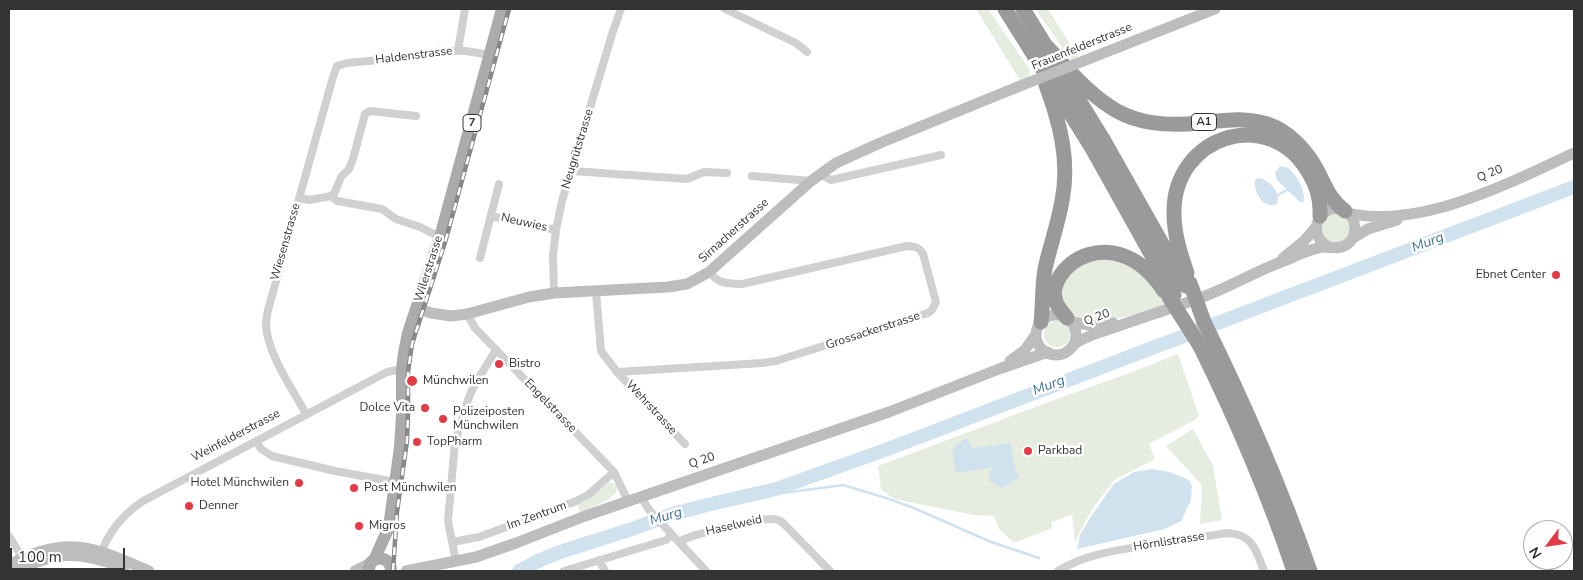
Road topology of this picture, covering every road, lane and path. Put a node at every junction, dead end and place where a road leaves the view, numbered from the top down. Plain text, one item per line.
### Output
1 (465, 9) edge
2 (502, 9) edge
3 (621, 9) edge
4 (725, 9) edge
5 (1006, 9) edge
6 (1023, 9) edge
7 (1215, 9) edge
8 (1189, 14) edge
9 (458, 50) junction
10 (807, 52) dead end
11 (1042, 53) junction
12 (490, 55) junction
13 (338, 66) joint
14 (1015, 88) joint
15 (416, 116) dead end
16 (1574, 153) edge
17 (941, 155) dead end
18 (572, 171) junction
19 (727, 173) dead end
20 (752, 176) dead end
21 (816, 177) junction
22 (499, 184) dead end
23 (331, 196) junction
24 (299, 198) junction
25 (1347, 212) junction
26 (1414, 214) junction
27 (491, 216) junction
28 (1318, 221) junction
29 (556, 230) junction
30 (440, 237) junction
31 (1353, 238) junction
32 (1329, 247) junction
33 (480, 258) dead end
34 (1275, 264) junction
35 (709, 272) junction
36 (1180, 290) junction
37 (596, 292) junction
38 (554, 293) junction
39 (416, 308) junction
40 (467, 314) junction
41 (1069, 320) junction
42 (1132, 320) junction
43 (1038, 328) junction
44 (1207, 343) junction
45 (1073, 345) junction
46 (496, 350) junction
47 (1048, 352) junction
48 (999, 368) junction
49 (402, 369) junction
50 (617, 372) junction
51 (306, 414) junction
52 (256, 441) junction
53 (685, 444) dead end
54 (614, 472) junction
55 (395, 482) junction
56 (641, 496) junction
57 (628, 501) junction
58 (672, 535) junction
59 (9, 536) edge
60 (452, 542) junction
61 (679, 542) junction
62 (101, 555) junction
63 (599, 560) junction
64 (25, 561) junction
65 (456, 562) junction
66 (9, 565) edge
67 (380, 565) edge
68 (409, 570) edge
69 (15, 571) edge
70 (133, 571) edge
71 (149, 571) edge
72 (355, 571) edge
73 (564, 571) edge
74 (606, 571) edge
75 (706, 571) edge
76 (830, 571) edge
77 (1058, 571) edge
78 (1264, 571) edge
79 (1294, 571) edge
80 (1310, 571) edge

1 - 9 street
2 - 12 main road, Wilerstrasse / 7
3 - 18 street, Neugrütstrasse
4 - 10 street
5 - 11 highway, A1
6 - 11 highway, A1
7 - 8 main road, Frauenfelderstrasse
8 - 14 main road, Frauenfelderstrasse, bridge
9 - 12 street, Haldenstrasse
9 - 13 street, Haldenstrasse
11 - 25 highway, A1
11 - 36 highway, A1
11 - 43 highway, A1
12 - 30 main road, Wilerstrasse / 7
13 - 24 street, Wiesenstrasse
14 - 21 main road, Sirnacherstrasse
15 - 23 street
16 - 26 main road, Q 20
17 - 21 street
18 - 19 street
18 - 29 street, Neugrütstrasse
20 - 21 street
21 - 35 main road, Sirnacherstrasse
22 - 27 street, Neuwies
23 - 24 street
23 - 30 street
24 - 51 street, Wiesenstrasse
25 - 26 main road, Q 20
25 - 28 main road, Q 20
25 - 31 main road
26 - 31 main road, Q 20
27 - 29 street, Neuwies
27 - 33 street, Neuwies
28 - 32 main road
28 - 34 main road, Q 20
28 - 36 highway, A1
29 - 38 street, Neugrütstrasse
30 - 39 main road, Wilerstrasse / 7
31 - 32 main road, Q 20
32 - 34 main road, Q 20
34 - 42 main road, Q 20
35 - 37 main road, Sirnacherstrasse
35 - 50 street, Grossackerstrasse
36 - 41 highway, A1
36 - 44 highway, A1, bridge
36 - 44 highway, A1, bridge
37 - 38 main road, Sirnacherstrasse
37 - 50 street
38 - 40 main road, Sirnacherstrasse
39 - 40 main road, Sirnacherstrasse
39 - 49 main road, Wilerstrasse / 7
40 - 46 street, Engelstrasse
41 - 42 main road, Q 20
41 - 43 main road, Q 20
41 - 45 main road, Q 20
42 - 45 main road, Q 20
43 - 47 main road
43 - 48 main road, Q 20
44 - 79 highway, A1
44 - 80 highway, A1
45 - 47 main road, Q 20
46 - 54 street, Engelstrasse
46 - 60 street
47 - 48 main road, Q 20
48 - 56 main road, Q 20
49 - 51 street, Weinfelderstrasse
49 - 55 main road, Wilerstrasse / 7
50 - 53 street, Wehrstrasse
51 - 52 street, Weinfelderstrasse
52 - 55 street
52 - 62 street, Weinfelderstrasse
54 - 57 street, Engelstrasse
54 - 60 street, Im Zentrum
55 - 67 main road, Wilerstrasse / 7
56 - 57 main road, Q 20
56 - 58 street
57 - 65 main road, Q 20
58 - 61 street
58 - 63 street
59 - 64 street
60 - 65 street
61 - 75 street
61 - 76 street, Haselweid
62 - 64 main road
62 - 70 main road
62 - 71 main road
63 - 73 street
63 - 74 street
64 - 66 main road
64 - 69 main road
65 - 68 main road, Q 20
67 - 68 main road, Q 20
67 - 72 main road
77 - 78 street, Hörnlistrasse

